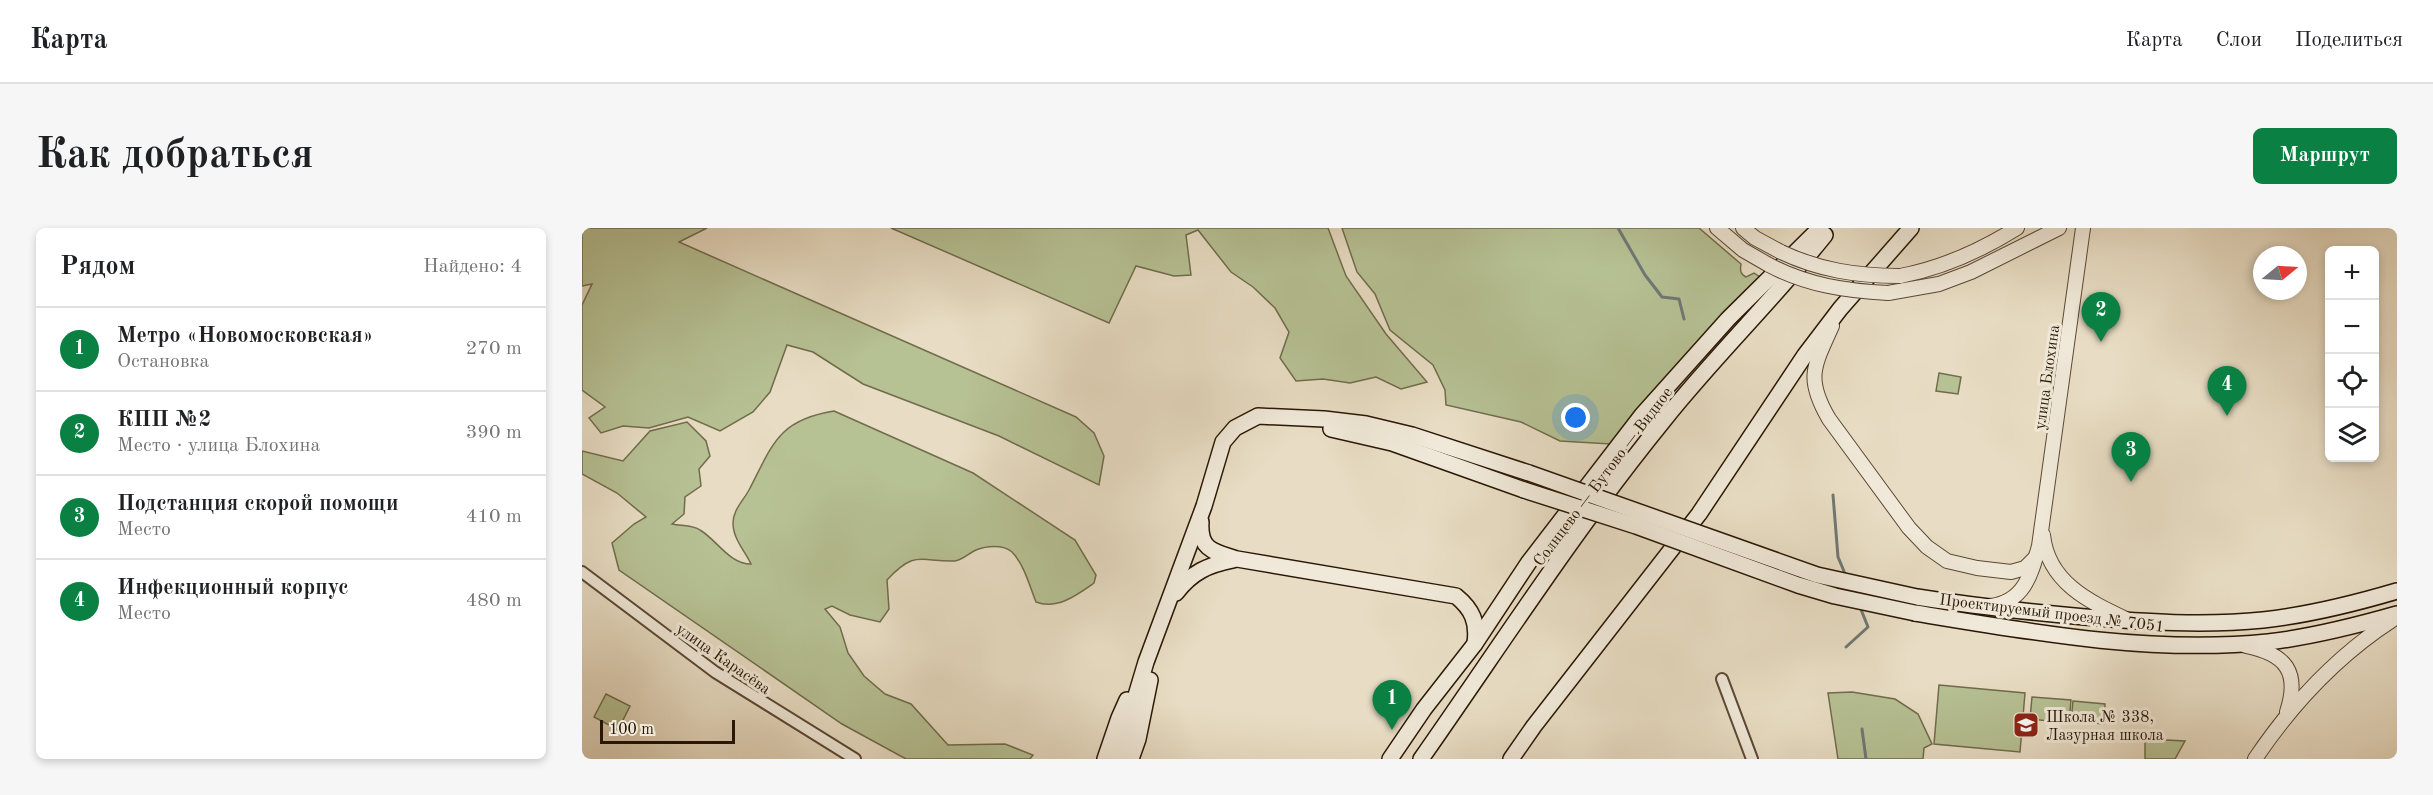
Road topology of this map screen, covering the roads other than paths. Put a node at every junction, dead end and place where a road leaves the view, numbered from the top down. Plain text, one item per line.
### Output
1 (1717, 228) edge
2 (1743, 228) edge
3 (1820, 228) edge
4 (1830, 228) edge
5 (1911, 228) edge
6 (2017, 228) edge
7 (2059, 228) edge
8 (2083, 228) edge
9 (1840, 309) junction
10 (1284, 417) junction
11 (1202, 513) junction
12 (2042, 530) junction
13 (2036, 557) junction
14 (1237, 559) junction
15 (582, 572) edge
16 (2397, 591) edge
17 (1983, 607) junction
18 (1162, 614) junction
19 (2397, 616) edge
20 (2130, 621) junction
21 (2238, 644) junction
22 (1474, 645) junction
23 (1146, 663) junction
24 (1722, 679) dead end
25 (2286, 714) junction
26 (855, 759) edge
27 (1105, 759) edge
28 (1117, 759) edge
29 (1131, 759) edge
30 (1389, 759) edge
31 (1421, 759) edge
32 (1511, 759) edge
33 (1752, 759) edge
34 (2255, 759) edge

1 - 7 street, bridge
2 - 6 street, bridge
3 - 22 main road
4 - 31 main road, Солнцево — Бутово — Видное
5 - 9 main road
8 - 12 street, улица Блохина
9 - 13 street
9 - 32 main road
10 - 11 main road
10 - 17 main road, Проектируемый проезд № 7051, bridge
10 - 21 main road, Проектируемый проезд № 7051, bridge
11 - 14 main road
11 - 18 main road
12 - 13 street, улица Блохина
12 - 20 street
13 - 17 street, улица Блохина
14 - 18 main road
14 - 22 main road
15 - 26 street, улица Карасёва
16 - 20 main road, Проектируемый проезд № 7051
17 - 20 main road, Проектируемый проезд № 7051
18 - 23 main road
18 - 29 main road
19 - 21 main road, Проектируемый проезд № 7051
19 - 25 street
21 - 25 street
22 - 30 main road
23 - 27 main road
23 - 28 main road
24 - 33 street
25 - 34 street

